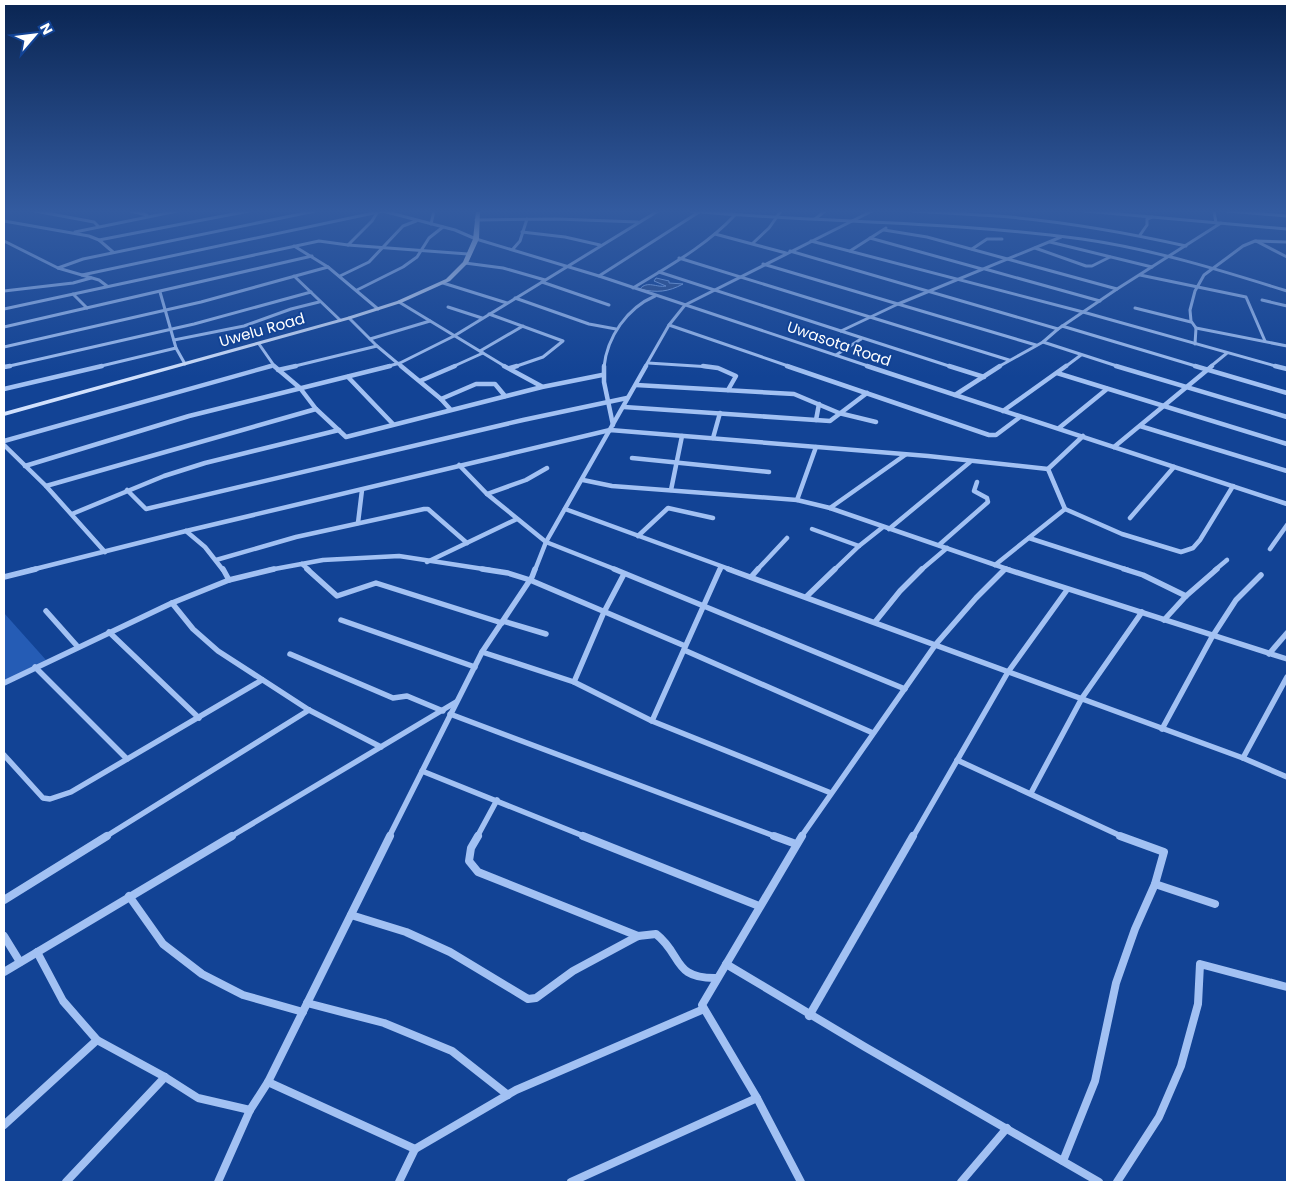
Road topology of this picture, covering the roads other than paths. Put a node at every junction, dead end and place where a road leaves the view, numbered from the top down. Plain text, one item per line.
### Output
1 (55, 266) edge
2 (62, 266) edge
3 (123, 266) edge
4 (199, 266) edge
5 (268, 266) edge
6 (360, 266) edge
7 (404, 266) edge
8 (461, 266) edge
9 (490, 266) edge
10 (567, 266) edge
11 (568, 266) edge
12 (614, 266) edge
13 (666, 266) edge
14 (707, 266) edge
15 (758, 266) edge
16 (771, 266) edge
17 (840, 266) edge
18 (906, 266) edge
19 (973, 266) edge
20 (990, 266) edge
21 (1035, 266) edge
22 (1202, 266) edge
23 (1215, 266) edge
24 (328, 267) joint
25 (1152, 267) edge
26 (58, 268) junction
27 (983, 269) junction
28 (1211, 269) junction
29 (658, 272) junction
30 (82, 275) junction
31 (1140, 275) junction
32 (294, 276) junction
33 (340, 276) junction
34 (599, 276) junction
35 (739, 276) junction
36 (92, 278) junction
37 (956, 280) junction
38 (543, 281) junction
39 (443, 283) junction
40 (108, 286) junction
41 (632, 288) junction
42 (1196, 288) junction
43 (714, 289) junction
44 (1117, 289) junction
45 (4, 290) edge
46 (356, 290) junction
47 (932, 291) junction
48 (1287, 291) edge
49 (160, 292) junction
50 (311, 292) junction
51 (73, 294) junction
52 (656, 296) junction
53 (515, 298) junction
54 (1262, 300) dead end
55 (1100, 301) junction
56 (319, 302) junction
57 (399, 302) junction
58 (507, 303) junction
59 (900, 304) junction
60 (609, 305) dead end
61 (684, 305) junction
62 (1287, 306) edge
63 (448, 307) dead end
64 (4, 308) edge
65 (87, 308) junction
66 (1135, 308) dead end
67 (378, 309) junction
68 (164, 310) junction
69 (1083, 312) junction
70 (489, 314) junction
71 (870, 317) junction
72 (349, 318) junction
73 (482, 318) junction
74 (340, 320) junction
75 (430, 321) junction
76 (1191, 322) junction
77 (669, 325) junction
78 (523, 326) junction
79 (4, 327) edge
80 (1060, 328) junction
81 (1196, 328) junction
82 (170, 329) junction
83 (616, 329) junction
84 (841, 332) junction
85 (454, 336) junction
86 (370, 339) junction
87 (861, 339) junction
88 (174, 340) junction
89 (1265, 341) junction
90 (1043, 342) junction
91 (259, 344) junction
92 (1195, 344) junction
93 (1036, 345) junction
94 (377, 346) junction
95 (1287, 346) edge
96 (4, 347) edge
97 (176, 348) junction
98 (481, 352) junction
99 (1227, 353) junction
100 (836, 355) junction
101 (1081, 355) junction
102 (1009, 360) junction
103 (648, 363) junction
104 (185, 364) junction
105 (400, 364) junction
106 (273, 366) junction
107 (4, 367) edge
108 (509, 368) junction
109 (1207, 369) junction
110 (1287, 369) edge
111 (278, 370) junction
112 (1056, 373) junction
113 (602, 376) junction
114 (348, 377) junction
115 (984, 377) junction
116 (420, 381) junction
117 (636, 384) junction
118 (542, 387) junction
119 (300, 388) junction
120 (1186, 388) junction
121 (4, 389) edge
122 (1107, 389) junction
123 (728, 390) junction
124 (1287, 392) edge
125 (867, 393) junction
126 (505, 396) junction
127 (956, 396) junction
128 (627, 398) junction
129 (441, 399) junction
130 (608, 401) junction
131 (819, 404) junction
132 (1165, 406) junction
133 (624, 407) junction
134 (316, 409) junction
135 (450, 409) junction
136 (1003, 411) junction
137 (720, 413) junction
138 (839, 413) junction
139 (4, 414) edge
140 (1020, 417) junction
141 (1287, 417) edge
142 (816, 420) junction
143 (876, 422) dead end
144 (393, 424) junction
145 (1140, 426) junction
146 (612, 428) junction
147 (1059, 428) junction
148 (339, 430) junction
149 (682, 436) junction
150 (1083, 436) junction
151 (713, 438) junction
152 (4, 441) edge
153 (1287, 444) edge
154 (4, 445) edge
155 (816, 447) junction
156 (1114, 447) junction
157 (904, 455) junction
158 (632, 458) dead end
159 (676, 462) junction
160 (970, 462) junction
161 (459, 465) junction
162 (25, 466) junction
163 (1174, 467) junction
164 (547, 468) dead end
165 (1048, 469) junction
166 (1287, 471) edge
167 (768, 472) dead end
168 (583, 480) junction
169 (977, 482) dead end
170 (46, 486) junction
171 (1233, 486) junction
172 (128, 490) junction
173 (362, 490) junction
174 (671, 490) junction
175 (487, 494) junction
176 (797, 500) junction
177 (1287, 504) edge
178 (830, 508) junction
179 (565, 509) junction
180 (1065, 509) junction
181 (72, 514) junction
182 (713, 518) dead end
183 (1130, 518) dead end
184 (517, 519) junction
185 (358, 523) junction
186 (1287, 525) edge
187 (886, 528) junction
188 (812, 529) dead end
189 (186, 531) junction
190 (638, 536) junction
191 (787, 538) dead end
192 (1029, 538) junction
193 (546, 542) junction
194 (467, 543) junction
195 (938, 545) junction
196 (859, 546) junction
197 (947, 548) junction
198 (1270, 550) dead end
199 (105, 552) junction
200 (216, 560) junction
201 (1227, 560) dead end
202 (427, 562) junction
203 (302, 564) junction
204 (995, 565) junction
205 (721, 567) junction
206 (1005, 569) junction
207 (624, 574) junction
208 (1261, 575) dead end
209 (4, 577) edge
210 (751, 578) junction
211 (229, 580) junction
212 (530, 580) junction
213 (1067, 590) junction
214 (1186, 596) junction
215 (806, 597) junction
216 (172, 603) junction
217 (703, 604) junction
218 (46, 611) dead end
219 (604, 612) junction
220 (1142, 612) junction
221 (340, 620) dead end
222 (1164, 620) junction
223 (502, 622) junction
224 (875, 622) junction
225 (109, 632) junction
226 (1287, 633) edge
227 (546, 634) dead end
228 (1212, 637) junction
229 (936, 644) junction
230 (78, 647) junction
231 (684, 648) junction
232 (482, 652) junction
233 (290, 654) dead end
234 (1269, 654) junction
235 (1287, 660) edge
236 (35, 667) junction
237 (475, 667) junction
238 (1008, 672) junction
239 (1287, 676) edge
240 (262, 680) junction
241 (574, 682) junction
242 (4, 684) edge
243 (905, 689) junction
244 (1082, 698) junction
245 (457, 701) junction
246 (310, 710) junction
247 (443, 711) junction
248 (450, 714) junction
249 (199, 718) junction
250 (652, 721) junction
251 (1162, 728) junction
252 (872, 733) junction
253 (381, 747) junction
254 (4, 755) edge
255 (1243, 758) junction
256 (127, 759) junction
257 (958, 760) junction
258 (422, 771) junction
259 (1287, 777) edge
260 (831, 793) junction
261 (1031, 793) junction
262 (497, 800) junction
263 (796, 844) junction
264 (1156, 884) junction
265 (129, 896) junction
266 (4, 900) edge
267 (1215, 904) dead end
268 (759, 906) junction
269 (351, 915) junction
270 (4, 936) edge
271 (638, 936) junction
272 (37, 952) junction
273 (20, 962) junction
274 (726, 964) junction
275 (4, 972) edge
276 (717, 978) junction
277 (1287, 987) edge
278 (307, 1002) junction
279 (704, 1010) junction
280 (303, 1012) junction
281 (809, 1016) junction
282 (97, 1040) junction
283 (165, 1077) junction
284 (268, 1082) junction
285 (508, 1096) junction
286 (757, 1098) junction
287 (250, 1110) junction
288 (4, 1124) edge
289 (1007, 1128) junction
290 (415, 1149) junction
291 (1063, 1161) junction
292 (66, 1182) edge
293 (218, 1182) edge
294 (398, 1182) edge
295 (571, 1182) edge
296 (801, 1182) edge
297 (961, 1182) edge
298 (1098, 1182) edge
299 (1117, 1182) edge

1 - 26 street
2 - 26 street
3 - 30 street
4 - 40 street
5 - 49 street
6 - 33 street
7 - 46 street
8 - 39 street, Uwelu Road
9 - 38 street
10 - 38 street
11 - 34 street, Uwasota Road
12 - 34 street
13 - 29 street
14 - 35 street
15 - 35 street
16 - 59 street
17 - 47 street
18 - 37 street
19 - 27 street
20 - 27 street
21 - 44 street
22 - 28 street
23 - 28 street
24 - 32 street
24 - 33 street
25 - 31 street
26 - 30 street
27 - 37 street
27 - 55 street
28 - 42 street
28 - 48 street
29 - 41 street
29 - 43 street
30 - 36 street
31 - 42 street
31 - 44 street
32 - 50 street
32 - 68 street
33 - 46 street
34 - 41 street, Uwasota Road
35 - 43 street
35 - 71 street
36 - 40 street
36 - 45 street
37 - 47 street
37 - 69 street
38 - 53 street
38 - 60 street
39 - 57 street, Uwelu Road
39 - 58 street
40 - 51 street
41 - 52 street, Uwasota Road
42 - 76 street
42 - 89 street
43 - 61 street
43 - 84 street
44 - 55 street
46 - 67 street
47 - 59 street
47 - 80 street
49 - 65 street
49 - 68 street
50 - 56 street
50 - 82 street
51 - 64 street
51 - 65 street
52 - 61 street, Uwasota Road
52 - 83 street
53 - 58 street
53 - 83 street
54 - 62 street
55 - 69 street
56 - 74 street
56 - 88 street
57 - 67 street, Uwelu Road
57 - 75 street
58 - 70 street
59 - 71 street
59 - 93 street
61 - 77 street
61 - 100 street, Uwasota Road
63 - 73 street
65 - 79 street
66 - 76 street
67 - 72 street, Uwelu Road
68 - 82 street
68 - 96 street
69 - 80 street
69 - 92 street
70 - 73 street
70 - 78 street
71 - 84 street
71 - 102 street
72 - 74 street, Uwelu Road
72 - 86 street
73 - 85 street
74 - 91 street, Uwelu Road
75 - 85 street
75 - 86 street
76 - 81 street
77 - 103 street
77 - 125 street
78 - 98 street
78 - 108 street
80 - 90 street
80 - 109 street
81 - 89 street
81 - 92 street
82 - 88 street
82 - 107 street
83 - 113 street
84 - 87 street
85 - 98 street
85 - 105 street
86 - 94 street
87 - 100 street
87 - 115 street
88 - 97 street
89 - 95 street
90 - 93 street
90 - 101 street
91 - 104 street, Uwelu Road
91 - 106 street
92 - 99 street
93 - 102 street
94 - 105 street
94 - 111 street
97 - 104 street
97 - 121 street
98 - 108 street
98 - 116 street
99 - 109 street
99 - 110 street
100 - 127 street, Uwasota Road
101 - 112 street
101 - 120 street
102 - 115 street
103 - 117 street
103 - 123 street
104 - 139 street, Uwelu Road
105 - 114 street
105 - 116 street
106 - 111 street
106 - 152 street
108 - 118 street
109 - 120 street
109 - 124 street
111 - 119 street
112 - 122 street
112 - 136 street
113 - 118 street
113 - 130 street
114 - 119 street
114 - 144 street
115 - 127 street
116 - 129 street
117 - 123 street
117 - 128 street
118 - 126 street
119 - 134 street
119 - 162 street
120 - 132 street
120 - 141 street
122 - 132 street
122 - 147 street
123 - 131 street
125 - 138 street
125 - 140 street
126 - 129 street
126 - 135 street
127 - 136 street, Uwasota Road
128 - 130 street
128 - 133 street
129 - 135 street
130 - 146 street
130 - 172 street
131 - 138 street
131 - 142 street
132 - 145 street
132 - 153 street
133 - 137 street
133 - 146 street
134 - 148 street
134 - 170 street
135 - 144 street
136 - 140 street, Uwasota Road
137 - 142 street
137 - 151 street
138 - 142 street
138 - 143 street
140 - 147 street, Uwasota Road
144 - 148 street
145 - 156 street
145 - 166 street
146 - 149 street
146 - 161 street
146 - 168 street
147 - 150 street, Uwasota Road
148 - 172 street
149 - 151 street
149 - 159 street
150 - 156 street, Uwasota Road
150 - 165 street
151 - 155 street
154 - 162 street
155 - 157 street
155 - 176 street
156 - 163 street, Uwasota Road
157 - 160 street
157 - 178 street
158 - 159 street
159 - 167 street
159 - 174 street
160 - 165 street
160 - 187 street
161 - 173 street
161 - 175 street
162 - 170 street
163 - 171 street, Uwasota Road
163 - 183 street
164 - 175 street
165 - 180 street
168 - 174 street
168 - 179 street
169 - 195 street
170 - 181 street
171 - 177 street, Uwasota Road
171 - 180 street
172 - 181 street
173 - 185 street
173 - 189 street
174 - 176 street
175 - 184 street
176 - 178 street
178 - 187 street
179 - 190 street
179 - 193 street
180 - 192 street
181 - 199 street
182 - 190 street
184 - 193 street
184 - 194 street
185 - 194 street
185 - 200 street
186 - 198 street
187 - 195 street
187 - 196 street
188 - 196 street
189 - 199 street
189 - 200 street
190 - 205 street
191 - 210 street
192 - 204 street
192 - 214 street
193 - 207 street
193 - 212 street
194 - 202 street
195 - 197 street
196 - 215 street
197 - 204 street
197 - 224 street
199 - 209 street
200 - 211 street
201 - 214 street
202 - 203 street
202 - 212 street
203 - 211 street
203 - 223 street
204 - 206 street
205 - 210 street
205 - 217 street
206 - 213 street
206 - 229 street
207 - 217 street
207 - 219 street
208 - 228 street
210 - 215 street
211 - 216 street
212 - 219 street
212 - 223 street
213 - 220 street
213 - 238 street
214 - 222 street
215 - 224 street
216 - 225 street
216 - 240 street
217 - 231 street
217 - 243 street
218 - 230 street
219 - 231 street
219 - 241 street
220 - 222 street
220 - 244 street
221 - 237 street
222 - 228 street
223 - 227 street
223 - 232 street
224 - 229 street
225 - 230 street
225 - 249 street
226 - 234 street
228 - 234 street
228 - 251 street
229 - 238 street
229 - 243 street
230 - 236 street
231 - 250 street
231 - 252 street
232 - 237 street
232 - 241 street
233 - 247 street
234 - 235 street
236 - 242 street
236 - 256 street
237 - 245 street
238 - 244 street
238 - 257 street
239 - 255 street
240 - 246 street
240 - 249 street
241 - 250 street
243 - 252 street
244 - 251 street
244 - 261 street
245 - 247 street
245 - 248 street
246 - 253 street
246 - 266 street
247 - 253 street
248 - 258 street
248 - 263 street
249 - 256 street
250 - 260 street
251 - 255 street
252 - 260 street
253 - 265 street
254 - 256 street
255 - 259 street
257 - 261 street
257 - 281 street
258 - 262 street
258 - 269 street
260 - 263 street
261 - 264 street
262 - 268 street
262 - 271 street
263 - 268 street
264 - 267 street
264 - 291 street
265 - 272 street
265 - 280 street
268 - 274 street
269 - 271 street
269 - 278 street
270 - 273 street
271 - 276 street
272 - 273 street
272 - 282 street
273 - 275 street
274 - 276 street
274 - 281 street
276 - 279 street
277 - 299 street
278 - 280 street
278 - 285 street
279 - 285 street
279 - 286 street
280 - 284 street
281 - 289 street
282 - 283 street
282 - 288 street
283 - 287 street
283 - 292 street
284 - 287 street
284 - 290 street
285 - 290 street
286 - 295 street
286 - 296 street
287 - 293 street
289 - 291 street
289 - 297 street
290 - 294 street
291 - 298 street

